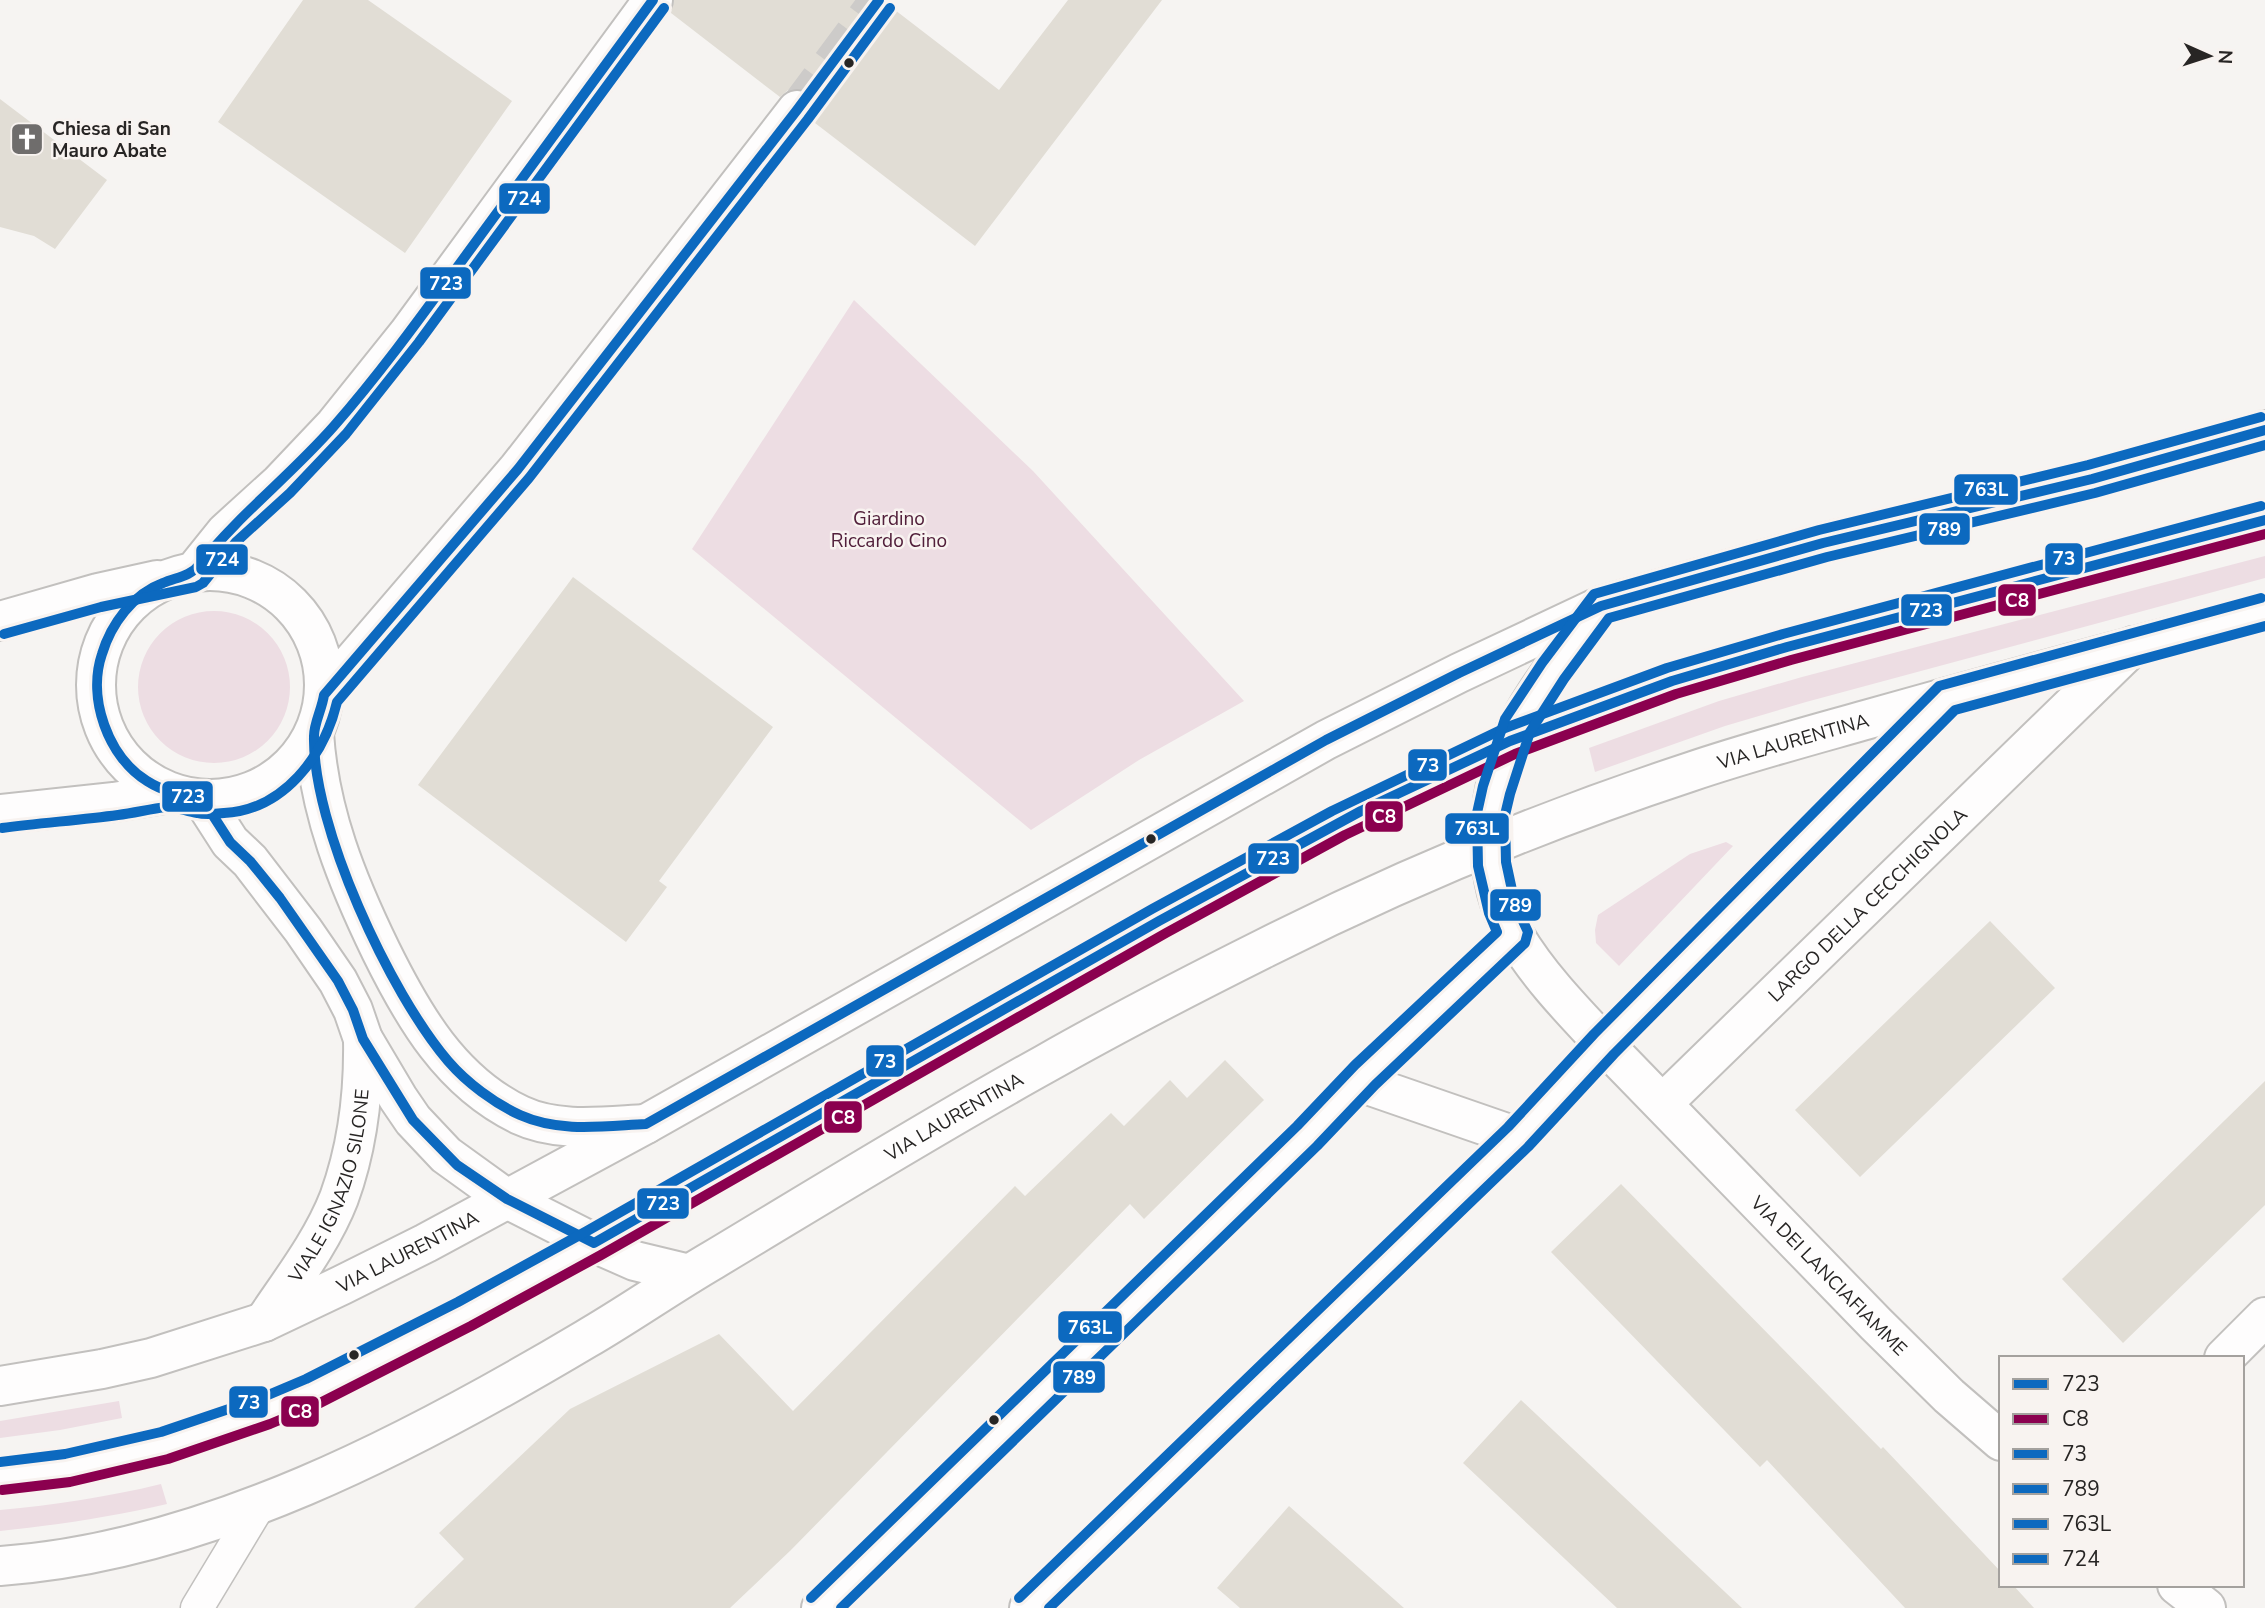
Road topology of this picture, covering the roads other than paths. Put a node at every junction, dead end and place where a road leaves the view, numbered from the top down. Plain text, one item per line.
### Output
1 (653, 0) edge
2 (797, 110) tunnel mouth
3 (2265, 430) edge
4 (2265, 520) edge
5 (184, 575) junction
6 (1601, 606) junction
7 (2265, 612) edge
8 (0, 621) edge
9 (2133, 646) junction
10 (324, 695) junction
11 (1948, 696) junction
12 (314, 733) junction
13 (1510, 741) junction
14 (186, 796) junction
15 (0, 814) edge
16 (1490, 845) junction
17 (1514, 935) junction
18 (363, 1040) junction
19 (1604, 1044) junction
20 (1359, 1082) junction
21 (1663, 1103) junction
22 (646, 1124) junction
23 (1518, 1137) junction
24 (507, 1199) junction
25 (594, 1243) junction
26 (689, 1274) junction
27 (2265, 1317) edge
28 (264, 1322) junction
29 (2226, 1356) edge
30 (0, 1386) edge
31 (1999, 1439) edge
32 (0, 1476) edge
33 (261, 1502) junction
34 (0, 1566) edge
35 (2180, 1587) edge
36 (1049, 1602) edge
37 (197, 1608) edge
38 (821, 1608) edge
39 (2206, 1608) edge

1 - 5 street
2 - 10 street
3 - 6 street, VIA LAURENTINA
4 - 13 lane
5 - 8 street
5 - 10 street
5 - 14 street
6 - 13 street
6 - 22 street, VIA LAURENTINA
7 - 9 street, VIA LAURENTINA
9 - 11 street, VIA LAURENTINA
9 - 21 street, LARGO DELLA CECCHIGNOLA
10 - 12 street
11 - 16 street, VIA LAURENTINA
11 - 19 street
12 - 14 street
12 - 22 street
13 - 16 street
13 - 25 lane
14 - 15 street
14 - 18 street, VIALE IGNAZIO SILONE
16 - 17 street
16 - 26 street, VIA LAURENTINA
17 - 19 street
17 - 20 street
18 - 24 street, VIALE IGNAZIO SILONE
18 - 28 street, VIALE IGNAZIO SILONE
19 - 21 street
19 - 23 street
20 - 23 street
20 - 38 street
21 - 31 street, VIA DEI LANCIAFIAMME
22 - 24 street, VIA LAURENTINA
23 - 36 street
24 - 25 street, VIALE IGNAZIO SILONE
24 - 28 street, VIA LAURENTINA
25 - 26 street, VIALE IGNAZIO SILONE
25 - 32 lane
26 - 33 street, VIA LAURENTINA
27 - 29 street
28 - 30 street, VIA LAURENTINA
33 - 34 street, VIA LAURENTINA
33 - 37 lane
35 - 39 street

